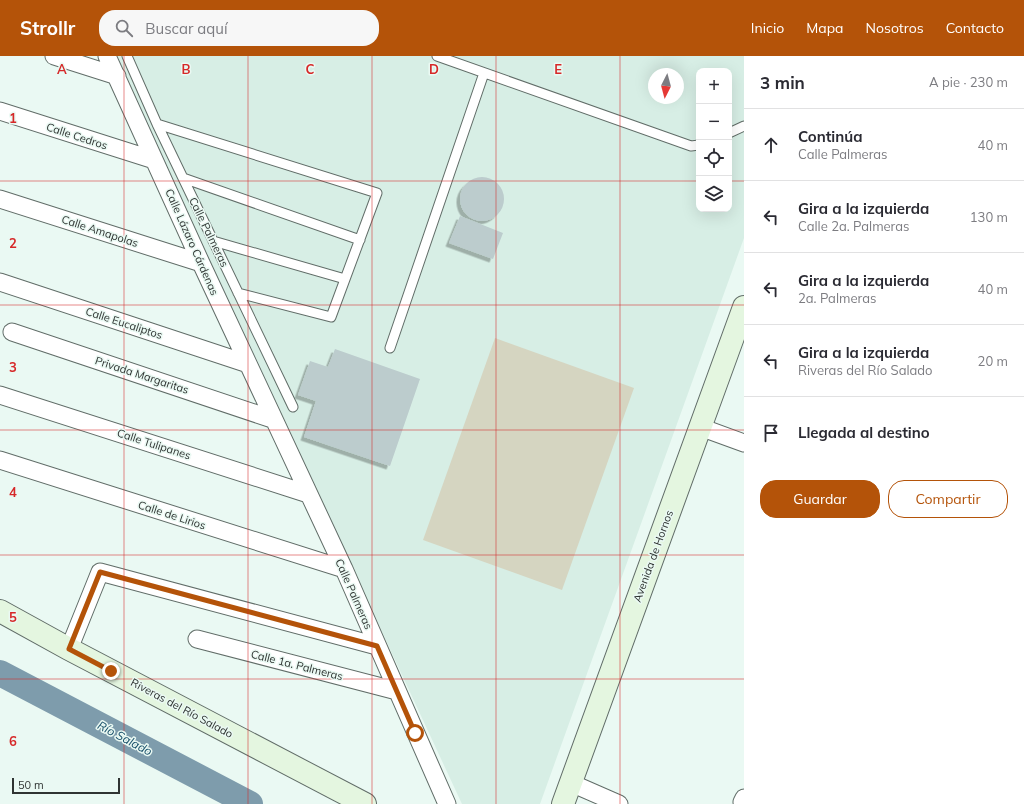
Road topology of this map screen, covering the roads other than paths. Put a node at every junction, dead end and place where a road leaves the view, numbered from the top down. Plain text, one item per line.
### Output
1 (54, 56) edge
2 (107, 56) edge
3 (127, 56) edge
4 (437, 56) edge
5 (484, 73) junction
6 (117, 76) junction
7 (0, 111) edge
8 (157, 124) junction
9 (744, 126) edge
10 (732, 132) edge
11 (696, 145) edge
12 (154, 160) junction
13 (182, 178) junction
14 (0, 199) edge
15 (213, 240) junction
16 (360, 240) junction
17 (201, 264) junction
18 (345, 279) junction
19 (0, 282) edge
20 (238, 293) junction
21 (744, 307) edge
22 (12, 332) dead end
23 (390, 348) dead end
24 (248, 364) junction
25 (0, 395) edge
26 (293, 407) dead end
27 (275, 424) junction
28 (700, 427) junction
29 (744, 443) edge
30 (0, 460) edge
31 (308, 494) junction
32 (344, 569) junction
33 (0, 611) edge
34 (197, 639) dead end
35 (377, 646) junction
36 (69, 649) junction
37 (397, 691) junction
38 (571, 782) junction
39 (365, 804) edge
40 (447, 804) edge
41 (563, 804) edge
42 (619, 804) edge

1 - 6 street
2 - 6 street, Calle Lázaro Cárdenas
3 - 8 lane, Calle Palmeras
4 - 5 lane
5 - 11 lane
5 - 23 lane
6 - 12 street, Calle Lázaro Cárdenas
7 - 12 street, Calle Cedros
8 - 13 lane, Calle Palmeras
8 - 16 lane
9 - 10 lane
12 - 17 street, Calle Lázaro Cárdenas
13 - 15 lane, Calle Palmeras
13 - 16 lane
14 - 17 street, Calle Amapolas
15 - 18 lane
15 - 20 lane, Calle Palmeras
16 - 18 lane
17 - 24 street, Calle Lázaro Cárdenas
18 - 20 lane
19 - 24 street, Calle Eucaliptos
20 - 26 lane, Calle Palmeras
21 - 28 street, Avenida de Hornos
22 - 27 street, Privada Margaritas
24 - 27 street, Calle Lázaro Cárdenas
25 - 31 street, Calle Tulipanes
27 - 31 street, Calle Palmeras
28 - 29 street
28 - 38 street, Avenida de Hornos
30 - 32 street, Calle de Lirios
31 - 32 street, Calle Palmeras
32 - 35 street, Calle Palmeras
33 - 36 street, Riveras del Río Salado
34 - 37 street, Calle 1a. Palmeras
35 - 36 street
35 - 37 street, Calle Palmeras
36 - 39 street, Riveras del Río Salado
37 - 40 street, Calle Palmeras
38 - 41 street, Avenida de Hornos
38 - 42 street

